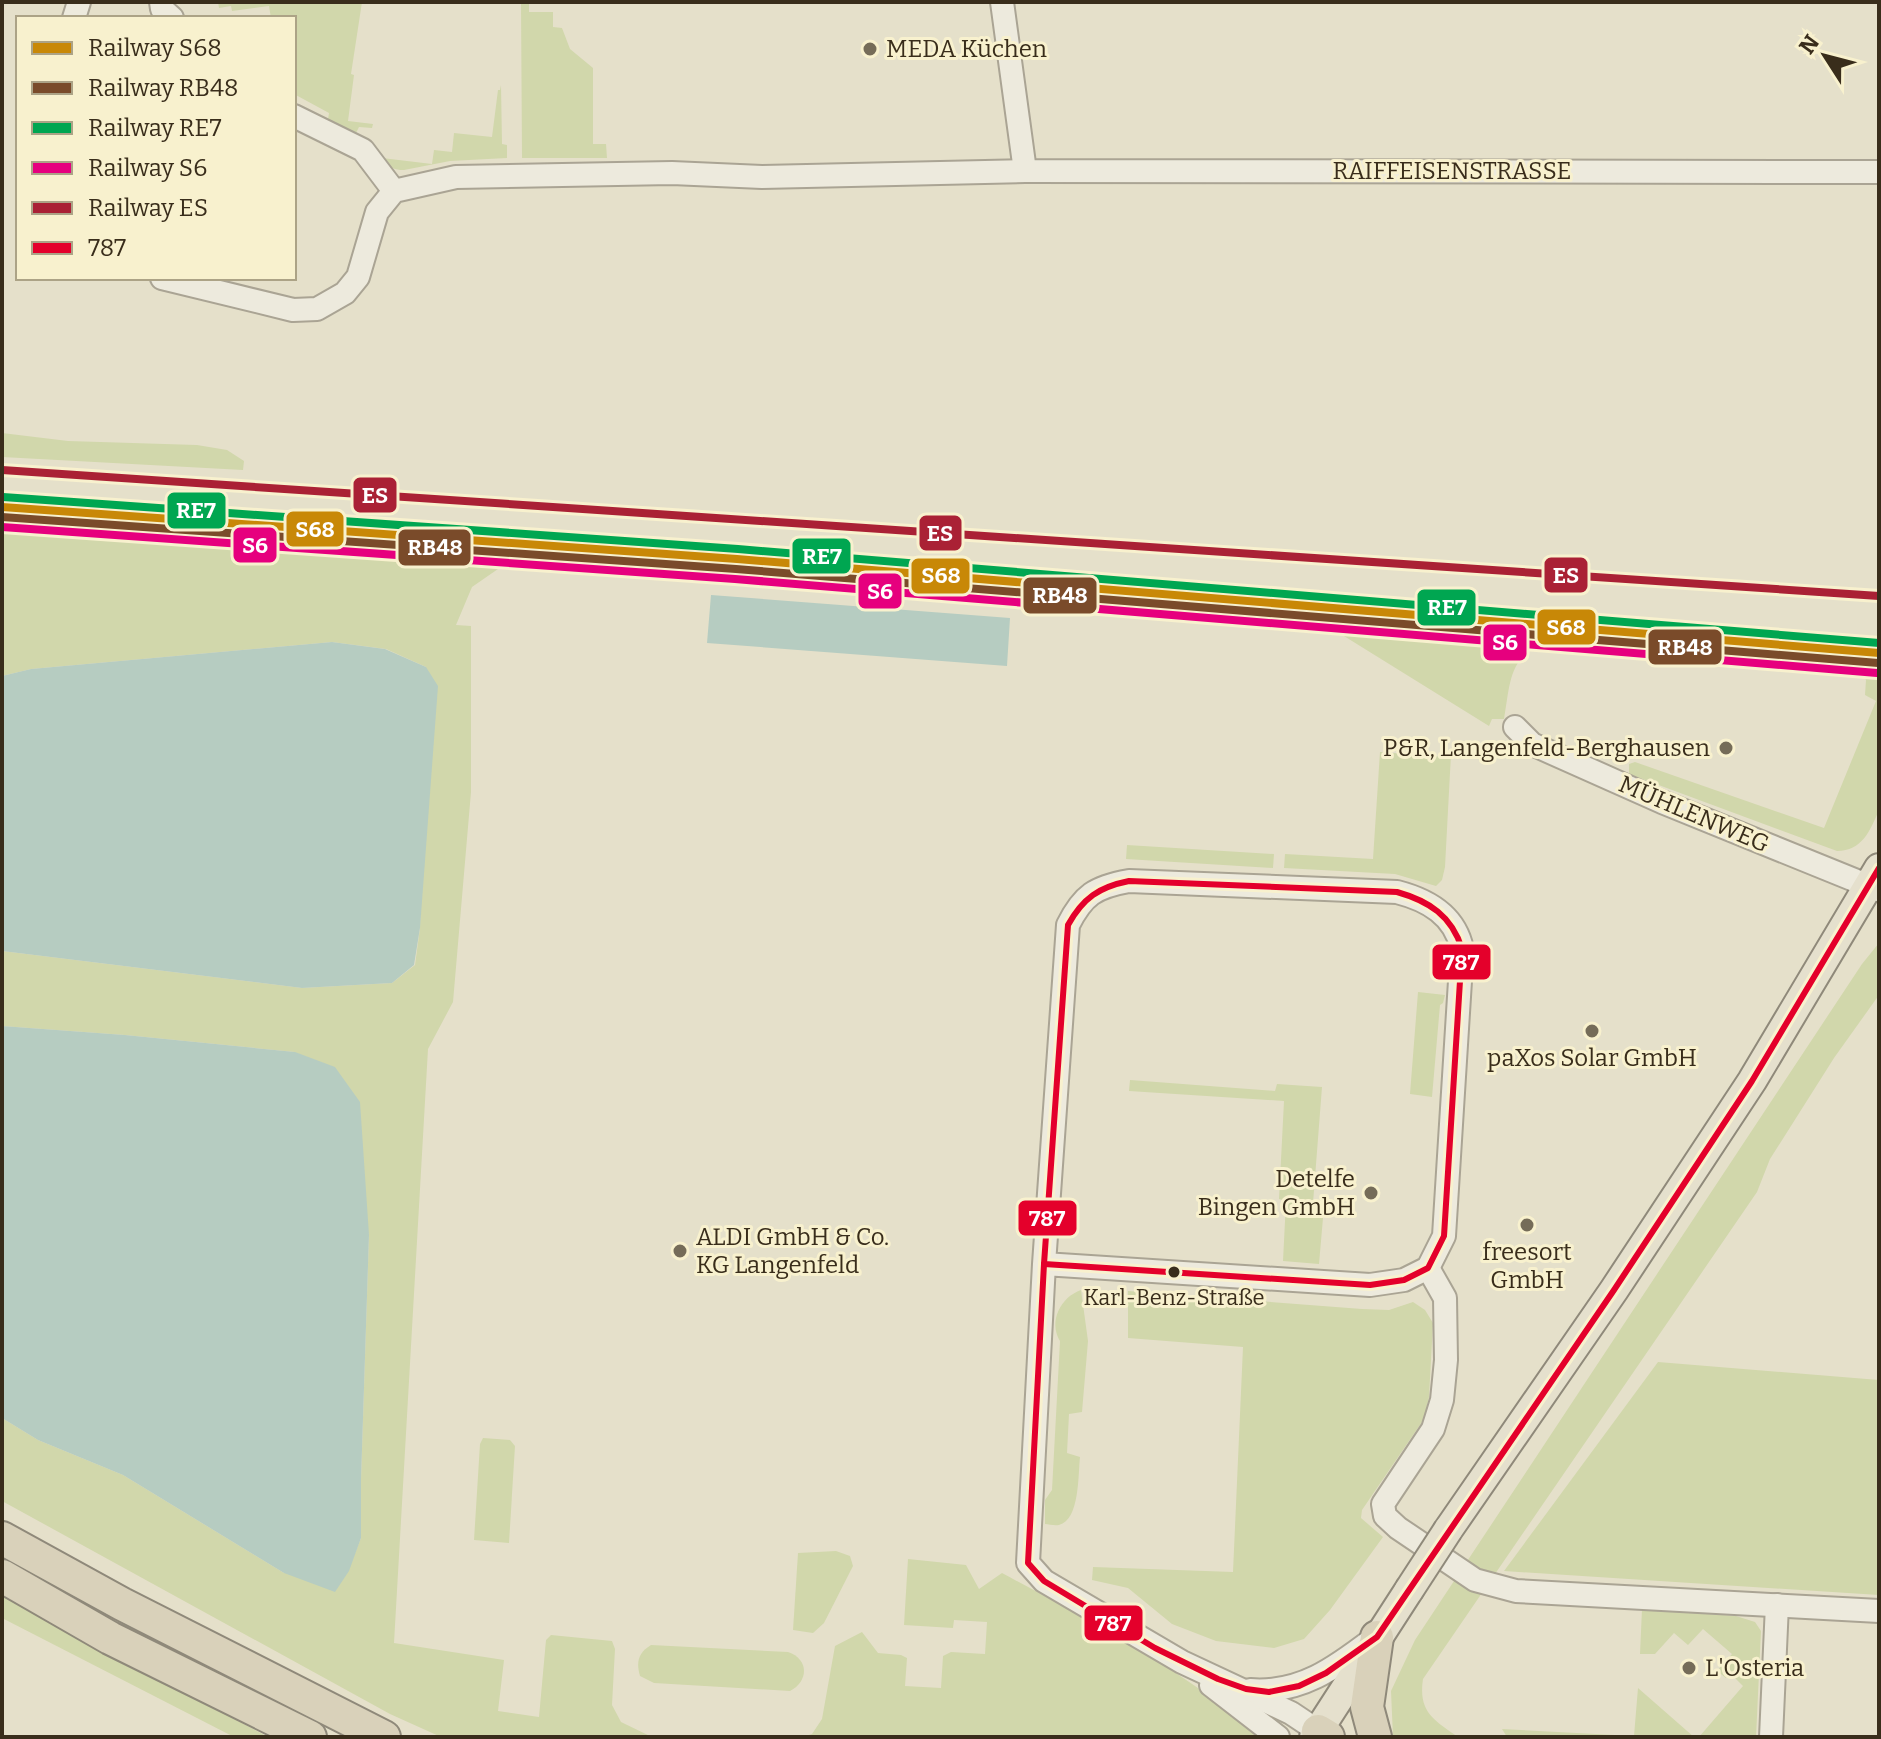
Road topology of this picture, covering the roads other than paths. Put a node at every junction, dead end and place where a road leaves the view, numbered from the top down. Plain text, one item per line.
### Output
1 (1002, 2) edge
2 (296, 117) edge
3 (1025, 171) junction
4 (1879, 172) edge
5 (394, 191) junction
6 (170, 280) edge
7 (1515, 727) dead end
8 (1876, 882) edge
9 (1044, 1264) junction
10 (1428, 1268) junction
11 (2, 1538) edge
12 (2, 1576) edge
13 (1777, 1605) junction
14 (1879, 1611) edge
15 (1377, 1637) junction
16 (1182, 1662) junction
17 (1245, 1690) junction
18 (1320, 1735) edge
19 (310, 1737) edge
20 (384, 1737) edge
21 (1278, 1737) edge
22 (1375, 1737) edge
23 (1771, 1737) edge

1 - 3 street
2 - 5 street
3 - 4 street, RAIFFEISENSTRASSE
3 - 5 street, RAIFFEISENSTRASSE
5 - 6 street
7 - 8 street, MÜHLENWEG
8 - 15 main road, bridge
9 - 10 street
9 - 10 street
9 - 16 street
10 - 13 street
11 - 20 highway
12 - 19 highway
13 - 14 street
13 - 23 street
15 - 17 street
15 - 18 main road
15 - 22 highway
16 - 17 street
16 - 21 street
17 - 18 street

